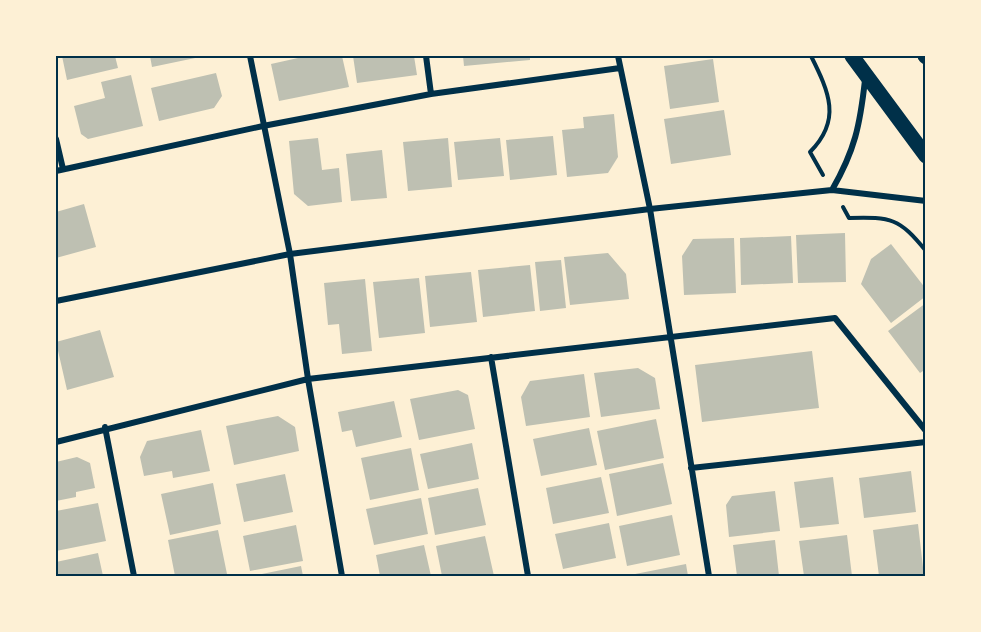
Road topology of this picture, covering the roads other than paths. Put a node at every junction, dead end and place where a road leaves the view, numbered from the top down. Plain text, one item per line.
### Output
1 (250, 56) edge
2 (426, 56) edge
3 (618, 56) edge
4 (852, 56) edge
5 (620, 68) junction
6 (866, 77) junction
7 (431, 94) junction
8 (263, 126) junction
9 (56, 139) edge
10 (926, 156) edge
11 (63, 169) junction
12 (56, 171) edge
13 (832, 190) junction
14 (926, 201) edge
15 (650, 209) junction
16 (290, 254) junction
17 (56, 301) edge
18 (671, 336) junction
19 (492, 357) junction
20 (308, 379) junction
21 (105, 427) junction
22 (926, 430) edge
23 (56, 442) edge
24 (926, 442) edge
25 (691, 468) junction
26 (134, 576) edge
27 (342, 576) edge
28 (528, 576) edge
29 (709, 576) edge

1 - 8 street
2 - 7 street
3 - 5 street
4 - 6 main road
5 - 7 street
5 - 15 street
6 - 10 main road
6 - 13 street
7 - 8 street
8 - 11 street
8 - 16 street
9 - 11 street
11 - 12 street
13 - 14 street
13 - 15 street
15 - 16 street
15 - 18 street
16 - 17 street
16 - 20 street
18 - 19 street
18 - 22 street
18 - 25 street
19 - 20 street
19 - 28 street
20 - 21 street
20 - 27 street
21 - 23 street
21 - 26 street
24 - 25 street
25 - 29 street

